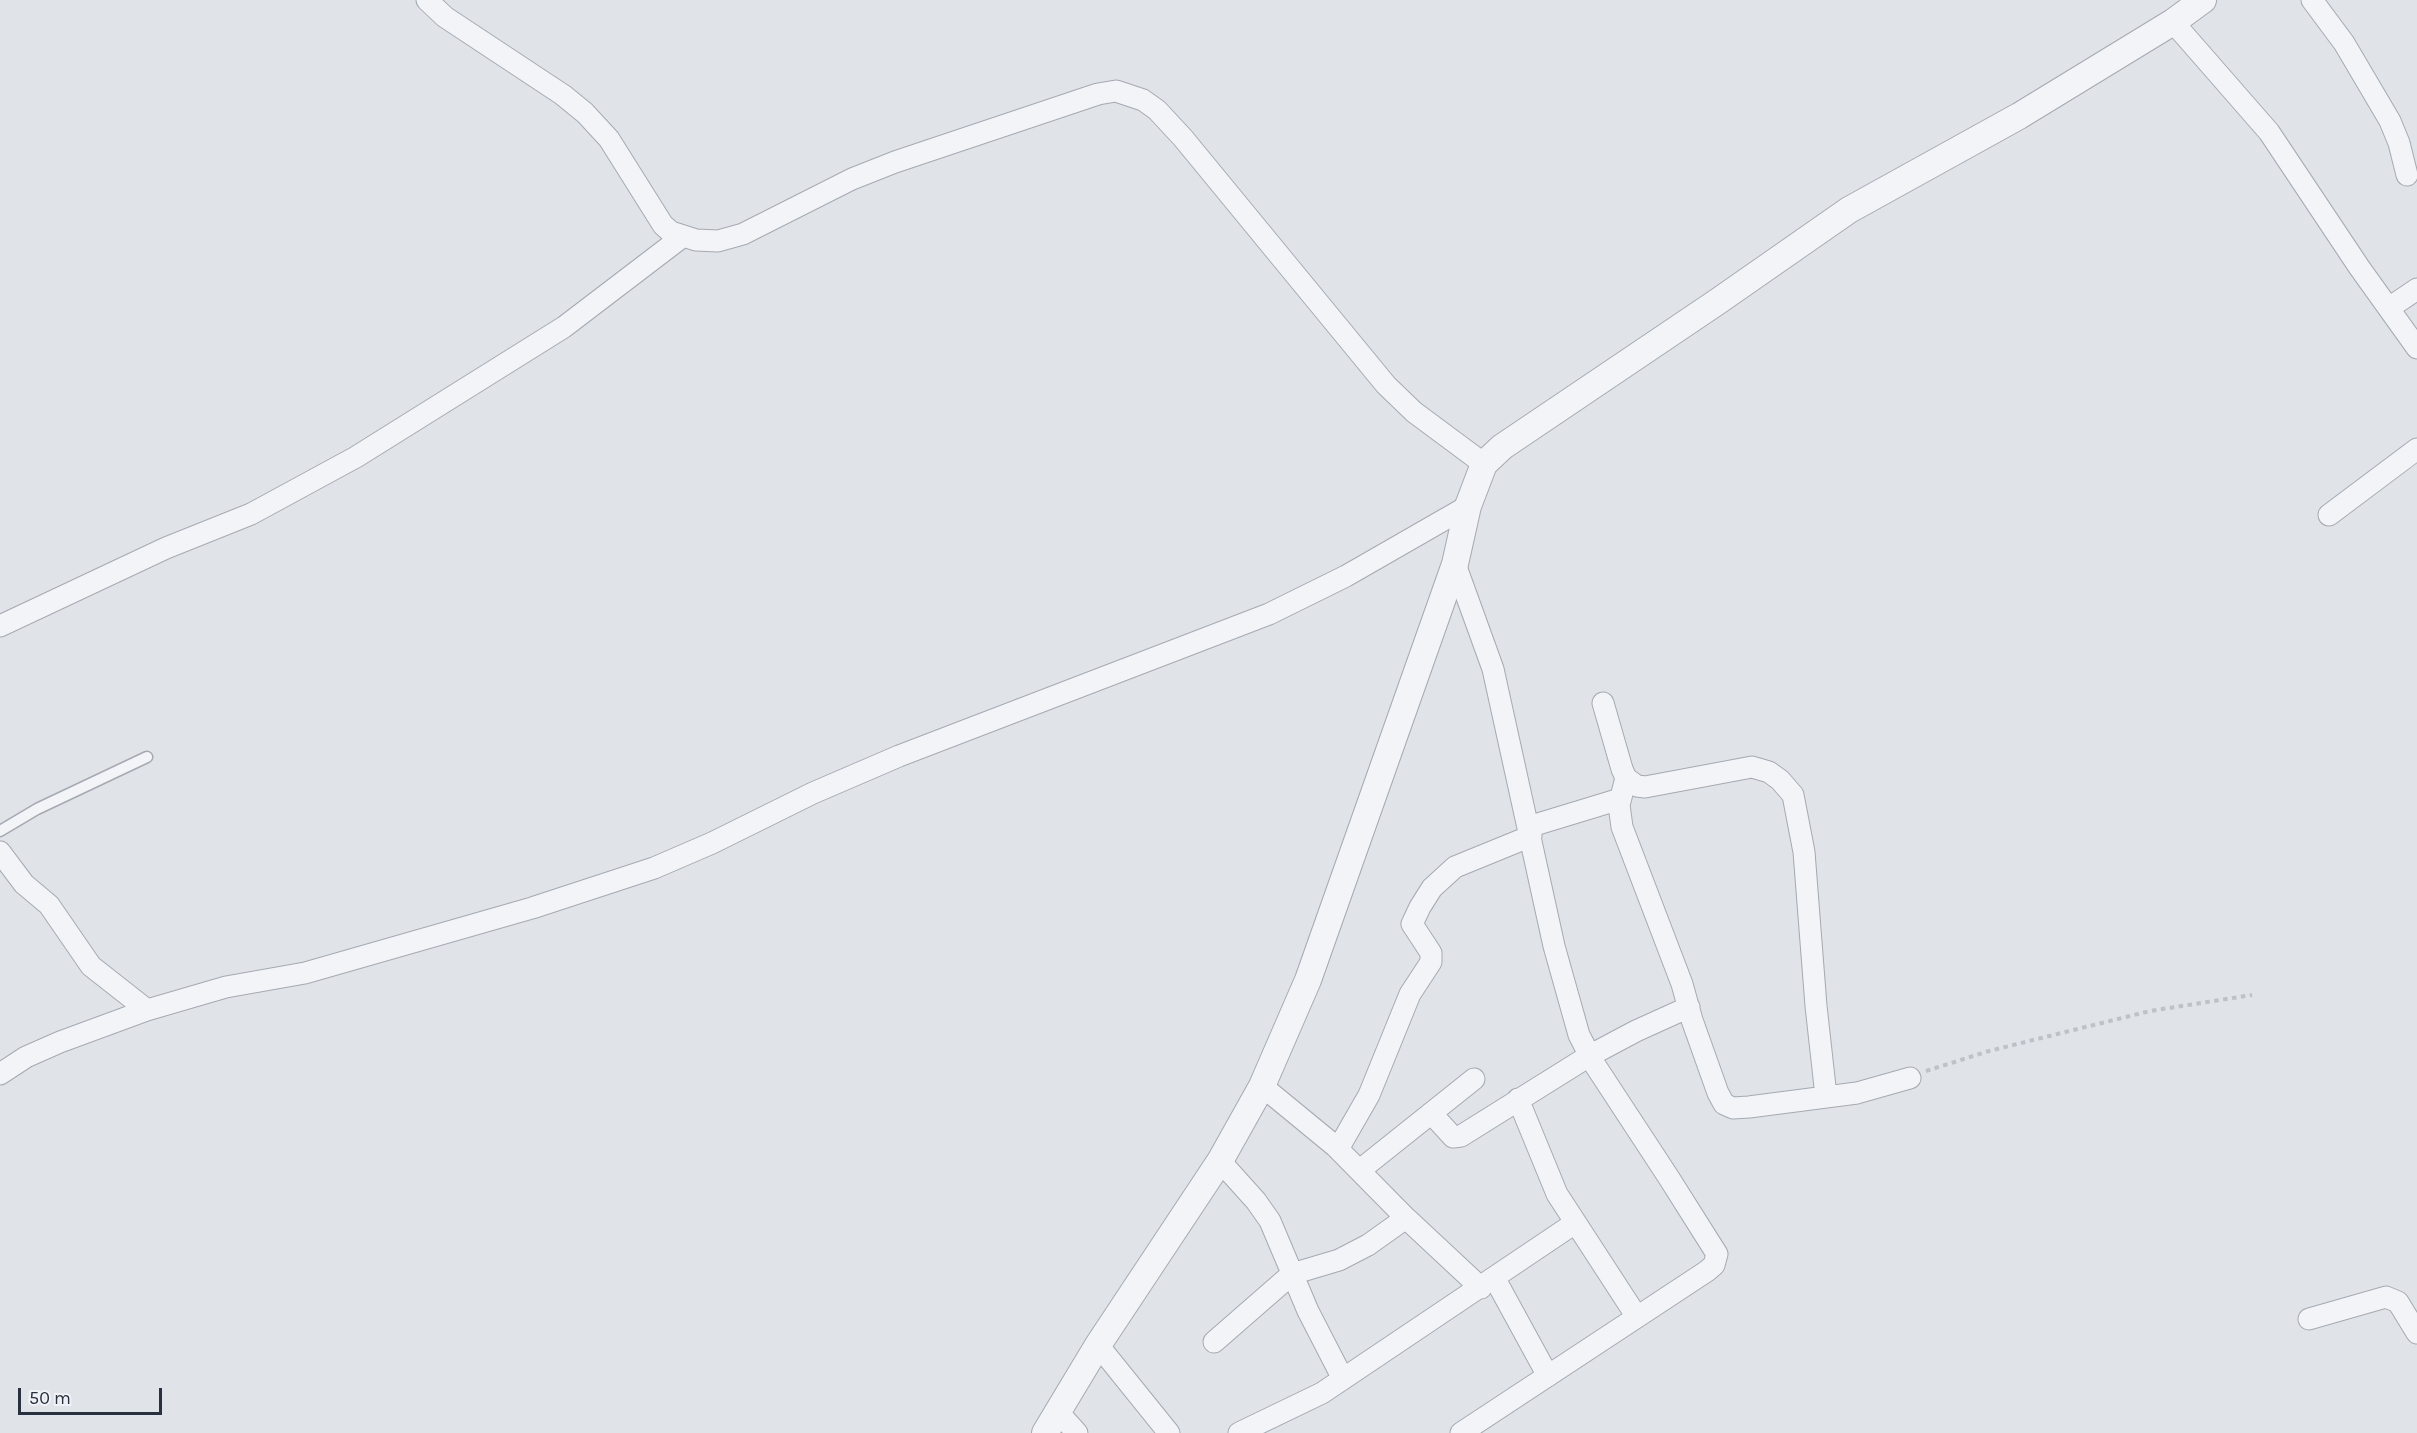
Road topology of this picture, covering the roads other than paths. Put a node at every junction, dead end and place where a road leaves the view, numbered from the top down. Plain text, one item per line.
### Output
1 (427, 0) edge
2 (2203, 0) edge
3 (2312, 0) edge
4 (2173, 22) junction
5 (2407, 175) dead end
6 (682, 237) junction
7 (2417, 289) edge
8 (2388, 308) junction
9 (2417, 348) edge
10 (2417, 449) edge
11 (1484, 464) junction
12 (1468, 506) junction
13 (2329, 515) dead end
14 (1455, 564) junction
15 (0, 626) edge
16 (1602, 703) dead end
17 (147, 758) dead end
18 (1626, 778) junction
19 (1620, 799) junction
20 (0, 831) edge
21 (1530, 831) junction
22 (0, 852) edge
23 (1689, 1007) junction
24 (147, 1010) junction
25 (1589, 1056) junction
26 (0, 1074) edge
27 (1910, 1078) road end
28 (1474, 1079) dead end
29 (1262, 1086) junction
30 (1826, 1096) junction
31 (1518, 1099) junction
32 (1431, 1113) junction
33 (1338, 1149) junction
34 (1220, 1161) junction
35 (1360, 1170) junction
36 (1406, 1218) junction
37 (1575, 1223) junction
38 (1292, 1274) junction
39 (1488, 1283) junction
40 (1637, 1317) junction
41 (2309, 1319) dead end
42 (2417, 1333) edge
43 (1214, 1342) dead end
44 (1098, 1345) junction
45 (1548, 1376) junction
46 (1343, 1379) junction
47 (1051, 1422) edge
48 (1077, 1433) edge
49 (1169, 1433) edge
50 (1239, 1433) edge
51 (1461, 1433) edge

1 - 6 street
2 - 4 street
3 - 5 street
4 - 8 street
4 - 11 street
6 - 11 street
6 - 15 street
7 - 8 street
8 - 9 street
10 - 13 street
11 - 12 street
12 - 14 street
12 - 24 street
14 - 21 street
14 - 29 street
16 - 18 street
17 - 20 lane
18 - 19 street
18 - 30 street
19 - 21 street
19 - 23 street
21 - 25 street
21 - 33 street
22 - 24 street
23 - 25 street
23 - 30 street
24 - 26 street
25 - 31 street
25 - 40 street
27 - 30 street
28 - 32 street
29 - 33 street
29 - 34 street
31 - 32 street
31 - 37 street
32 - 35 street
33 - 35 street
34 - 38 street
34 - 44 street
35 - 36 street
36 - 38 street
36 - 39 street
37 - 39 street
37 - 40 street
38 - 43 street
38 - 46 street
39 - 45 street
39 - 46 street
40 - 45 street
41 - 42 street
44 - 47 street
44 - 49 street
45 - 51 street
46 - 50 street
47 - 48 street

